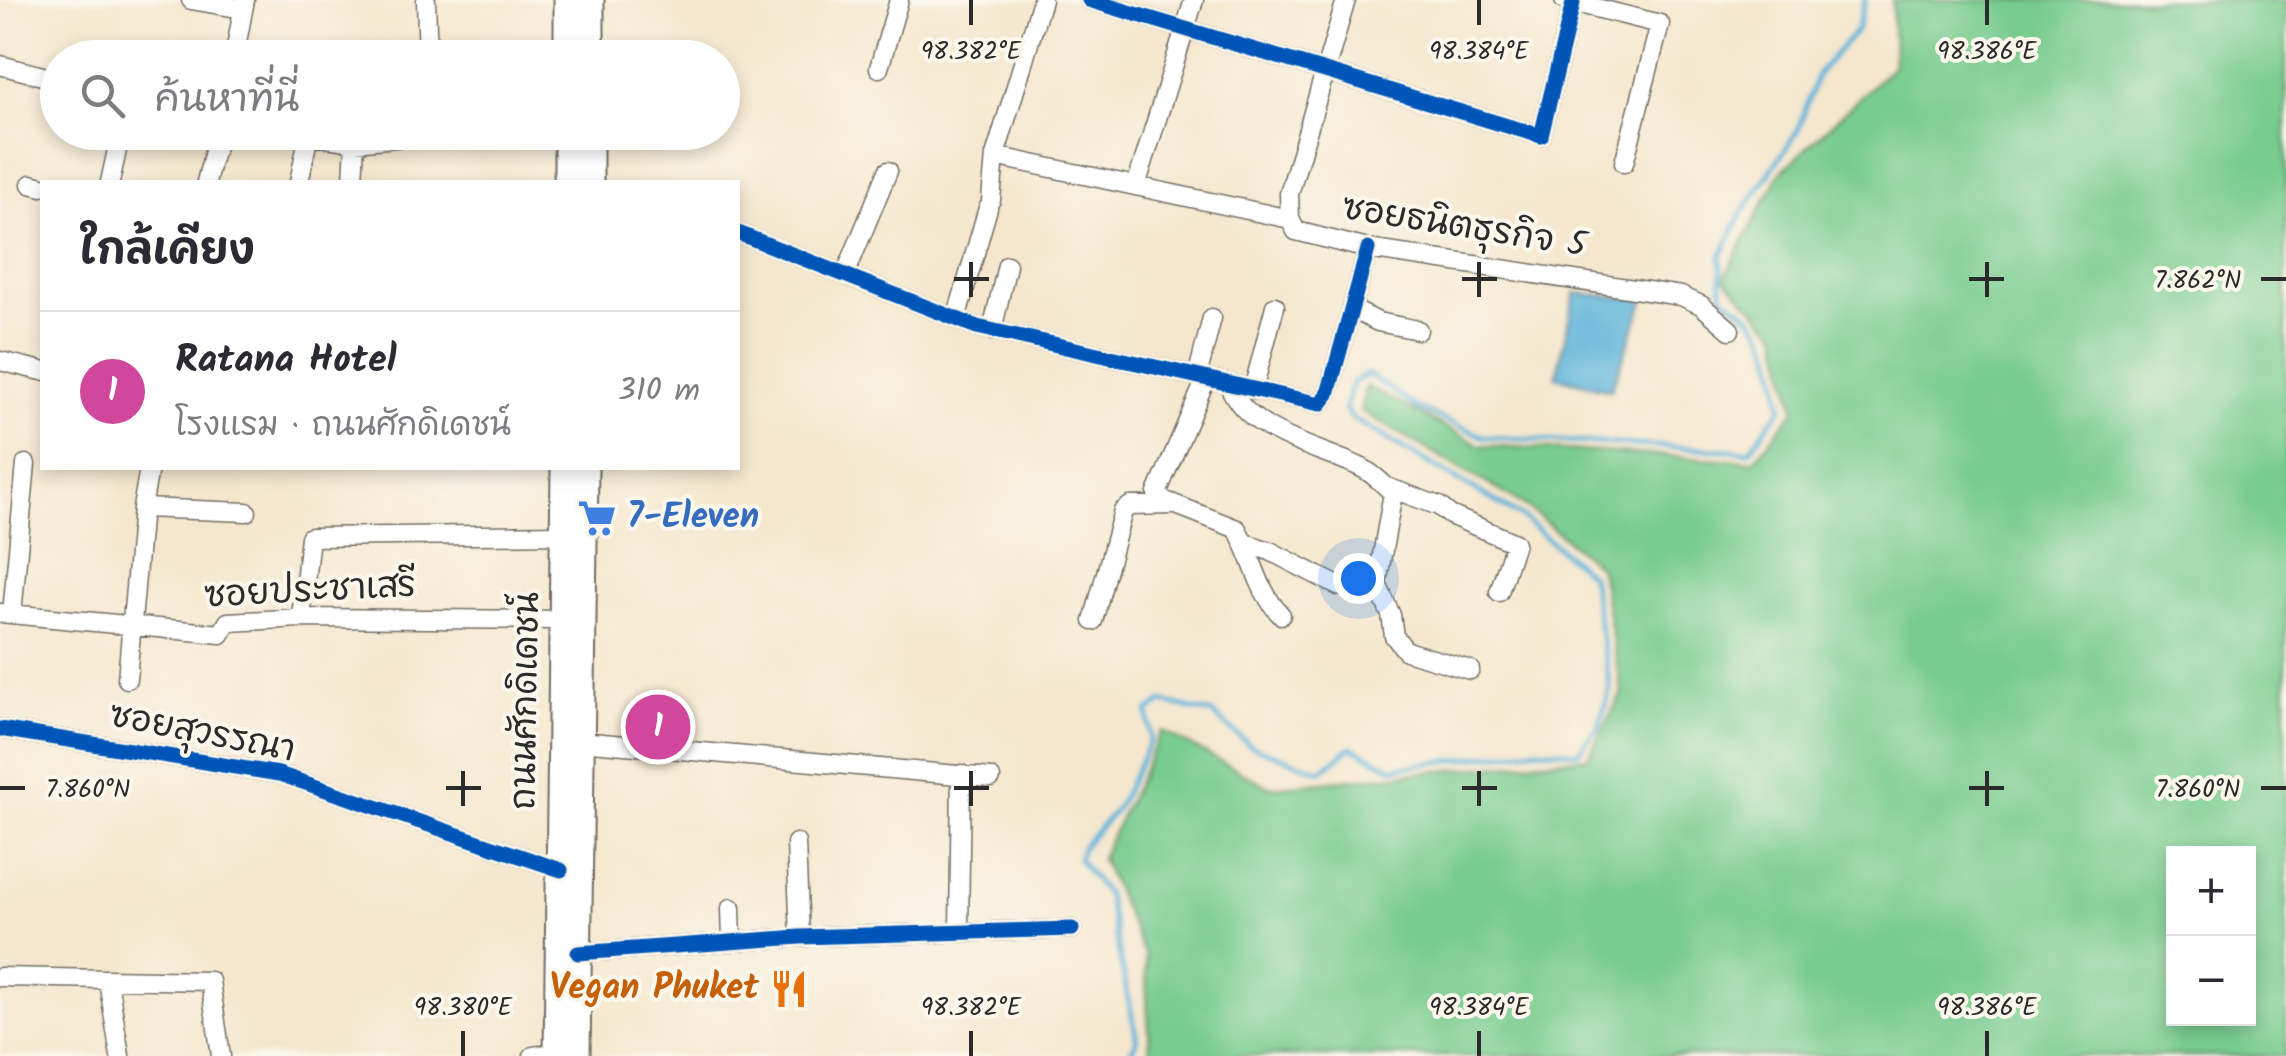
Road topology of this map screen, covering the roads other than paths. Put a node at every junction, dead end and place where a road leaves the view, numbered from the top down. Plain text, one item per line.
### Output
1 (191, 0) edge
2 (426, 0) edge
3 (568, 0) edge
4 (591, 0) edge
5 (899, 0) edge
6 (1042, 0) edge
7 (1090, 0) edge
8 (1194, 0) edge
9 (1346, 0) edge
10 (1569, 1) edge
11 (244, 4) edge
12 (1184, 28) junction
13 (237, 40) edge
14 (427, 40) edge
15 (567, 40) edge
16 (591, 40) edge
17 (0, 66) edge
18 (879, 68) dead end
19 (1326, 71) junction
20 (40, 76) edge
21 (116, 150) edge
22 (214, 150) edge
23 (306, 150) edge
24 (355, 150) edge
25 (575, 150) edge
26 (589, 150) edge
27 (994, 156) junction
28 (1624, 163) dead end
29 (888, 171) dead end
30 (110, 180) edge
31 (207, 180) edge
32 (299, 180) edge
33 (353, 180) edge
34 (588, 180) edge
35 (588, 180) edge
36 (1136, 186) junction
37 (1290, 219) junction
38 (740, 234) edge
39 (1368, 249) junction
40 (1007, 265) dead end
41 (845, 275) junction
42 (1354, 302) junction
43 (1275, 306) dead end
44 (956, 318) junction
45 (1212, 318) dead end
46 (992, 330) junction
47 (1418, 330) dead end
48 (1730, 330) dead end
49 (0, 362) edge
50 (40, 371) edge
51 (1202, 378) junction
52 (1229, 385) junction
53 (1253, 390) junction
54 (26, 464) dead end
55 (149, 470) edge
56 (564, 470) edge
57 (585, 470) edge
58 (1386, 487) junction
59 (1177, 505) junction
60 (142, 508) junction
61 (247, 512) dead end
62 (564, 534) junction
63 (1245, 543) junction
64 (1378, 592) junction
65 (1499, 592) dead end
66 (6, 614) edge
67 (1281, 615) dead end
68 (302, 618) junction
69 (563, 620) junction
70 (1093, 621) dead end
71 (130, 624) junction
72 (1470, 670) dead end
73 (127, 680) dead end
74 (0, 728) edge
75 (580, 741) junction
76 (960, 774) junction
77 (991, 778) dead end
78 (570, 811) junction
79 (796, 844) dead end
80 (561, 870) junction
81 (730, 908) dead end
82 (1072, 930) dead end
83 (958, 931) junction
84 (800, 936) junction
85 (732, 942) junction
86 (578, 954) junction
87 (0, 977) edge
88 (108, 980) junction
89 (560, 1054) edge
90 (120, 1056) edge
91 (221, 1056) edge

1 - 11 street
2 - 14 street
3 - 15 main road
4 - 16 main road
5 - 18 street
6 - 27 street
7 - 12 street
8 - 12 street
9 - 19 street, ซอยธนิตธุรกิจ 5
10 - 19 street
10 - 28 street
11 - 13 street
12 - 19 street
12 - 36 street
17 - 20 street
19 - 37 street, ซอยธนิตธุรกิจ 5
21 - 30 street
22 - 31 street
23 - 32 street
24 - 33 street
25 - 34 main road
26 - 35 main road
27 - 36 street
27 - 44 street
29 - 41 street
36 - 37 street
37 - 39 street, ซอยธนิตธุรกิจ 5
38 - 41 street
39 - 42 street
39 - 48 street, ซอยธนิตธุรกิจ 5
40 - 46 street
41 - 44 street
42 - 47 street
42 - 53 street
43 - 53 street
44 - 46 street
45 - 51 street
46 - 51 street
49 - 50 street
51 - 52 street
51 - 59 street
52 - 53 street
52 - 58 street
54 - 66 street
55 - 60 street
56 - 62 main road, ถนนศักดิเดชน์
57 - 75 main road, ถนนศักดิเดชน์
58 - 64 street
58 - 65 street
59 - 63 street
59 - 70 street
60 - 61 street
60 - 71 street
62 - 68 street
62 - 69 main road, ถนนศักดิเดชน์
63 - 64 street
63 - 67 street
64 - 72 street
66 - 71 street, ซอยประชาเสรี
68 - 69 street, ซอยประชาเสรี
68 - 71 street, ซอยประชาเสรี
69 - 78 main road, ถนนศักดิเดชน์
71 - 73 street
74 - 80 street, ซอยสุวรรณา
75 - 76 street
75 - 78 main road, ถนนศักดิเดชน์
76 - 77 street
76 - 83 street
78 - 80 main road, ถนนศักดิเดชน์
78 - 86 main road, ถนนศักดิเดชน์
79 - 84 street
80 - 89 main road, ถนนศักดิเดชน์
81 - 85 street
82 - 83 street
83 - 84 street
84 - 85 street
85 - 86 street
86 - 89 main road, ถนนศักดิเดชน์
87 - 88 street
88 - 90 street
88 - 91 street

